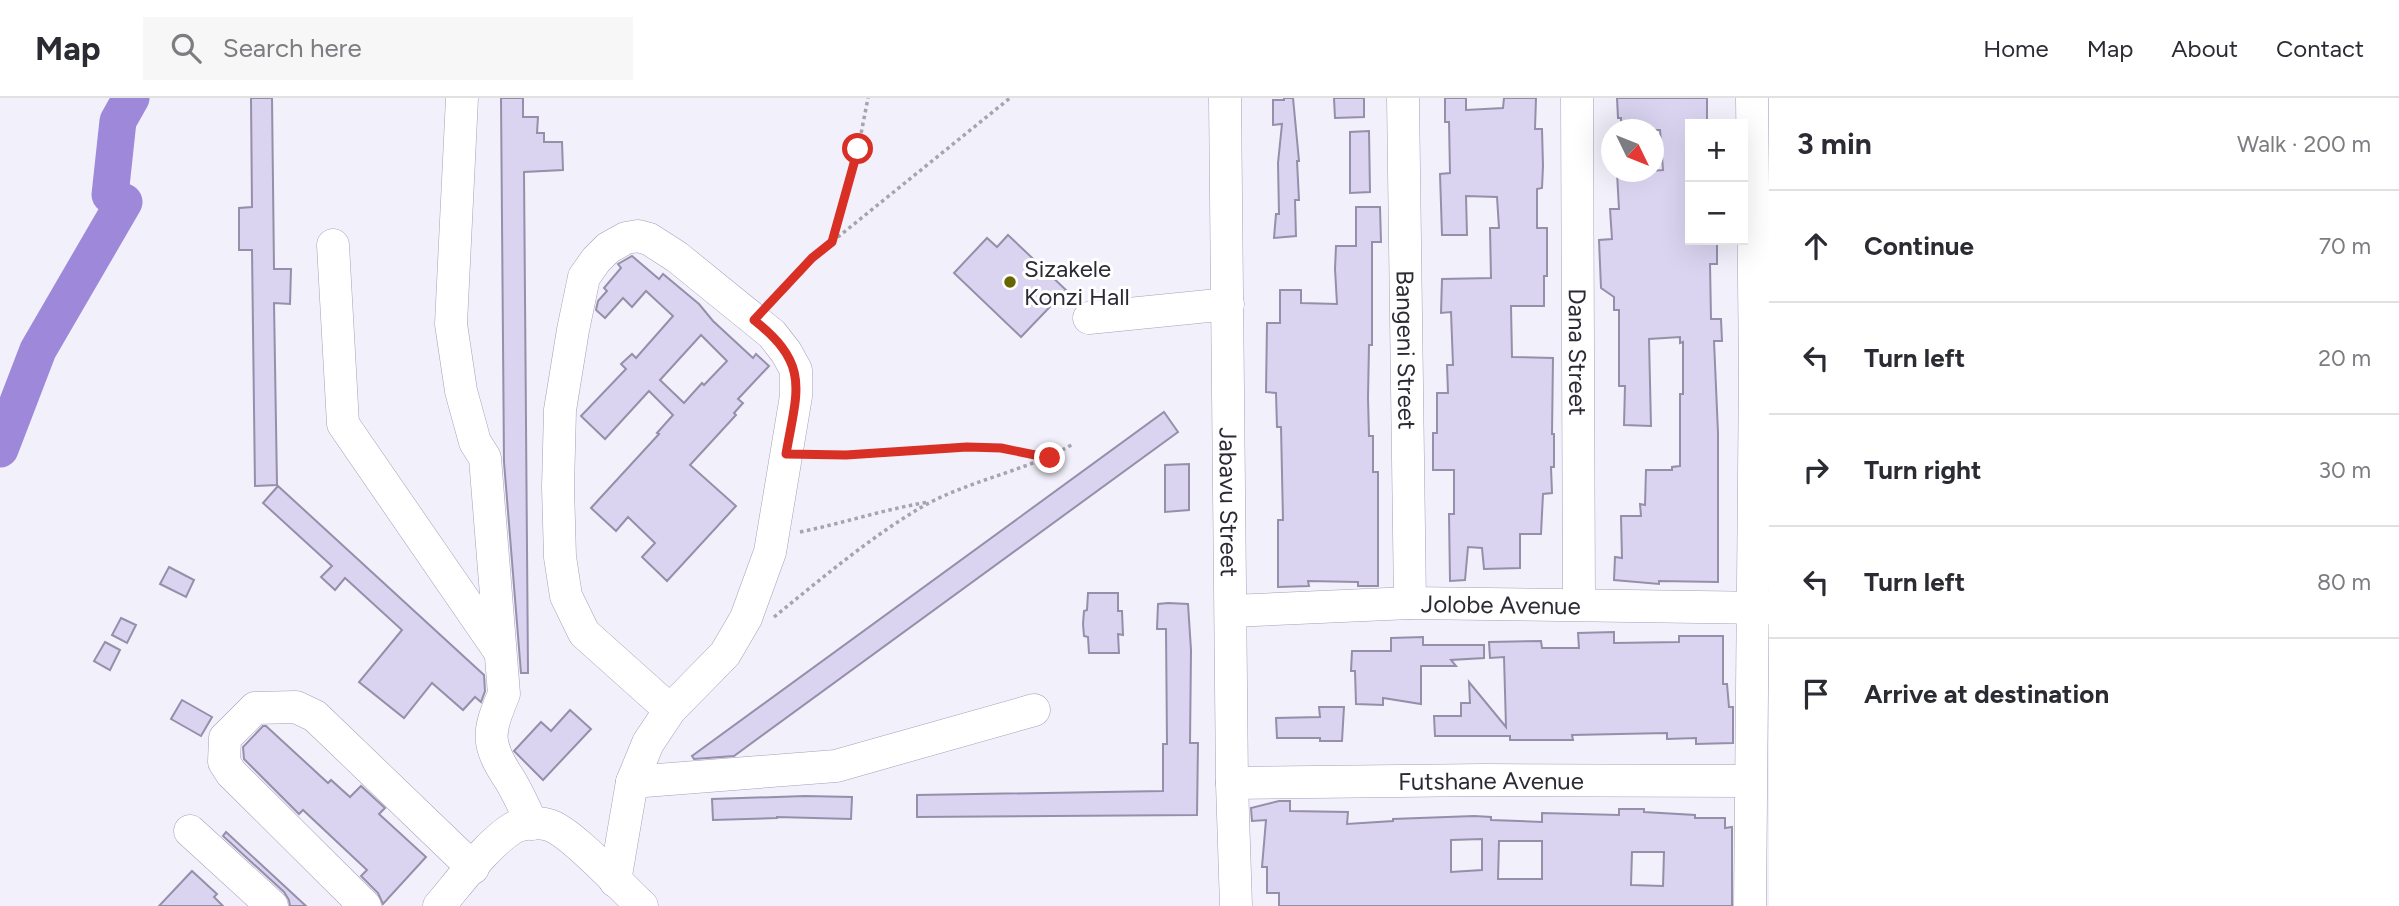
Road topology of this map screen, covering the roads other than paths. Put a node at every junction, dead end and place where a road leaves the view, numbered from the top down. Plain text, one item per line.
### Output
1 (461, 98) edge
2 (1225, 98) edge
3 (1404, 98) edge
4 (1577, 98) edge
5 (1752, 98) edge
6 (333, 245) dead end
7 (1228, 304) junction
8 (1089, 318) dead end
9 (1762, 372) edge
10 (1410, 603) junction
11 (1579, 604) junction
12 (1761, 608) edge
13 (1231, 611) junction
14 (500, 653) junction
15 (670, 710) junction
16 (1034, 710) dead end
17 (1749, 781) junction
18 (632, 782) junction
19 (1232, 783) junction
20 (532, 824) junction
21 (190, 831) dead end
22 (473, 868) junction
23 (615, 881) junction
24 (272, 906) edge
25 (365, 906) edge
26 (439, 906) edge
27 (642, 906) edge
28 (1236, 906) edge
29 (1750, 906) edge

1 - 14 street
2 - 7 street, Jabavu Street
3 - 10 street, Bangeni Street
4 - 11 street, Dana Street
5 - 9 street
6 - 14 street
7 - 8 street
7 - 13 street, Jabavu Street
9 - 12 street
10 - 11 street, Jolobe Avenue
10 - 13 street, Jolobe Avenue
11 - 12 street, Jolobe Avenue
12 - 17 street
13 - 19 street, Jabavu Street
14 - 20 street
15 - 15 street
15 - 18 street
16 - 18 street
17 - 19 street, Futshane Avenue
17 - 29 street
18 - 23 street
19 - 28 street, Jabavu Street
20 - 22 street
20 - 23 street
21 - 24 street
22 - 25 street
22 - 26 street
23 - 27 street

